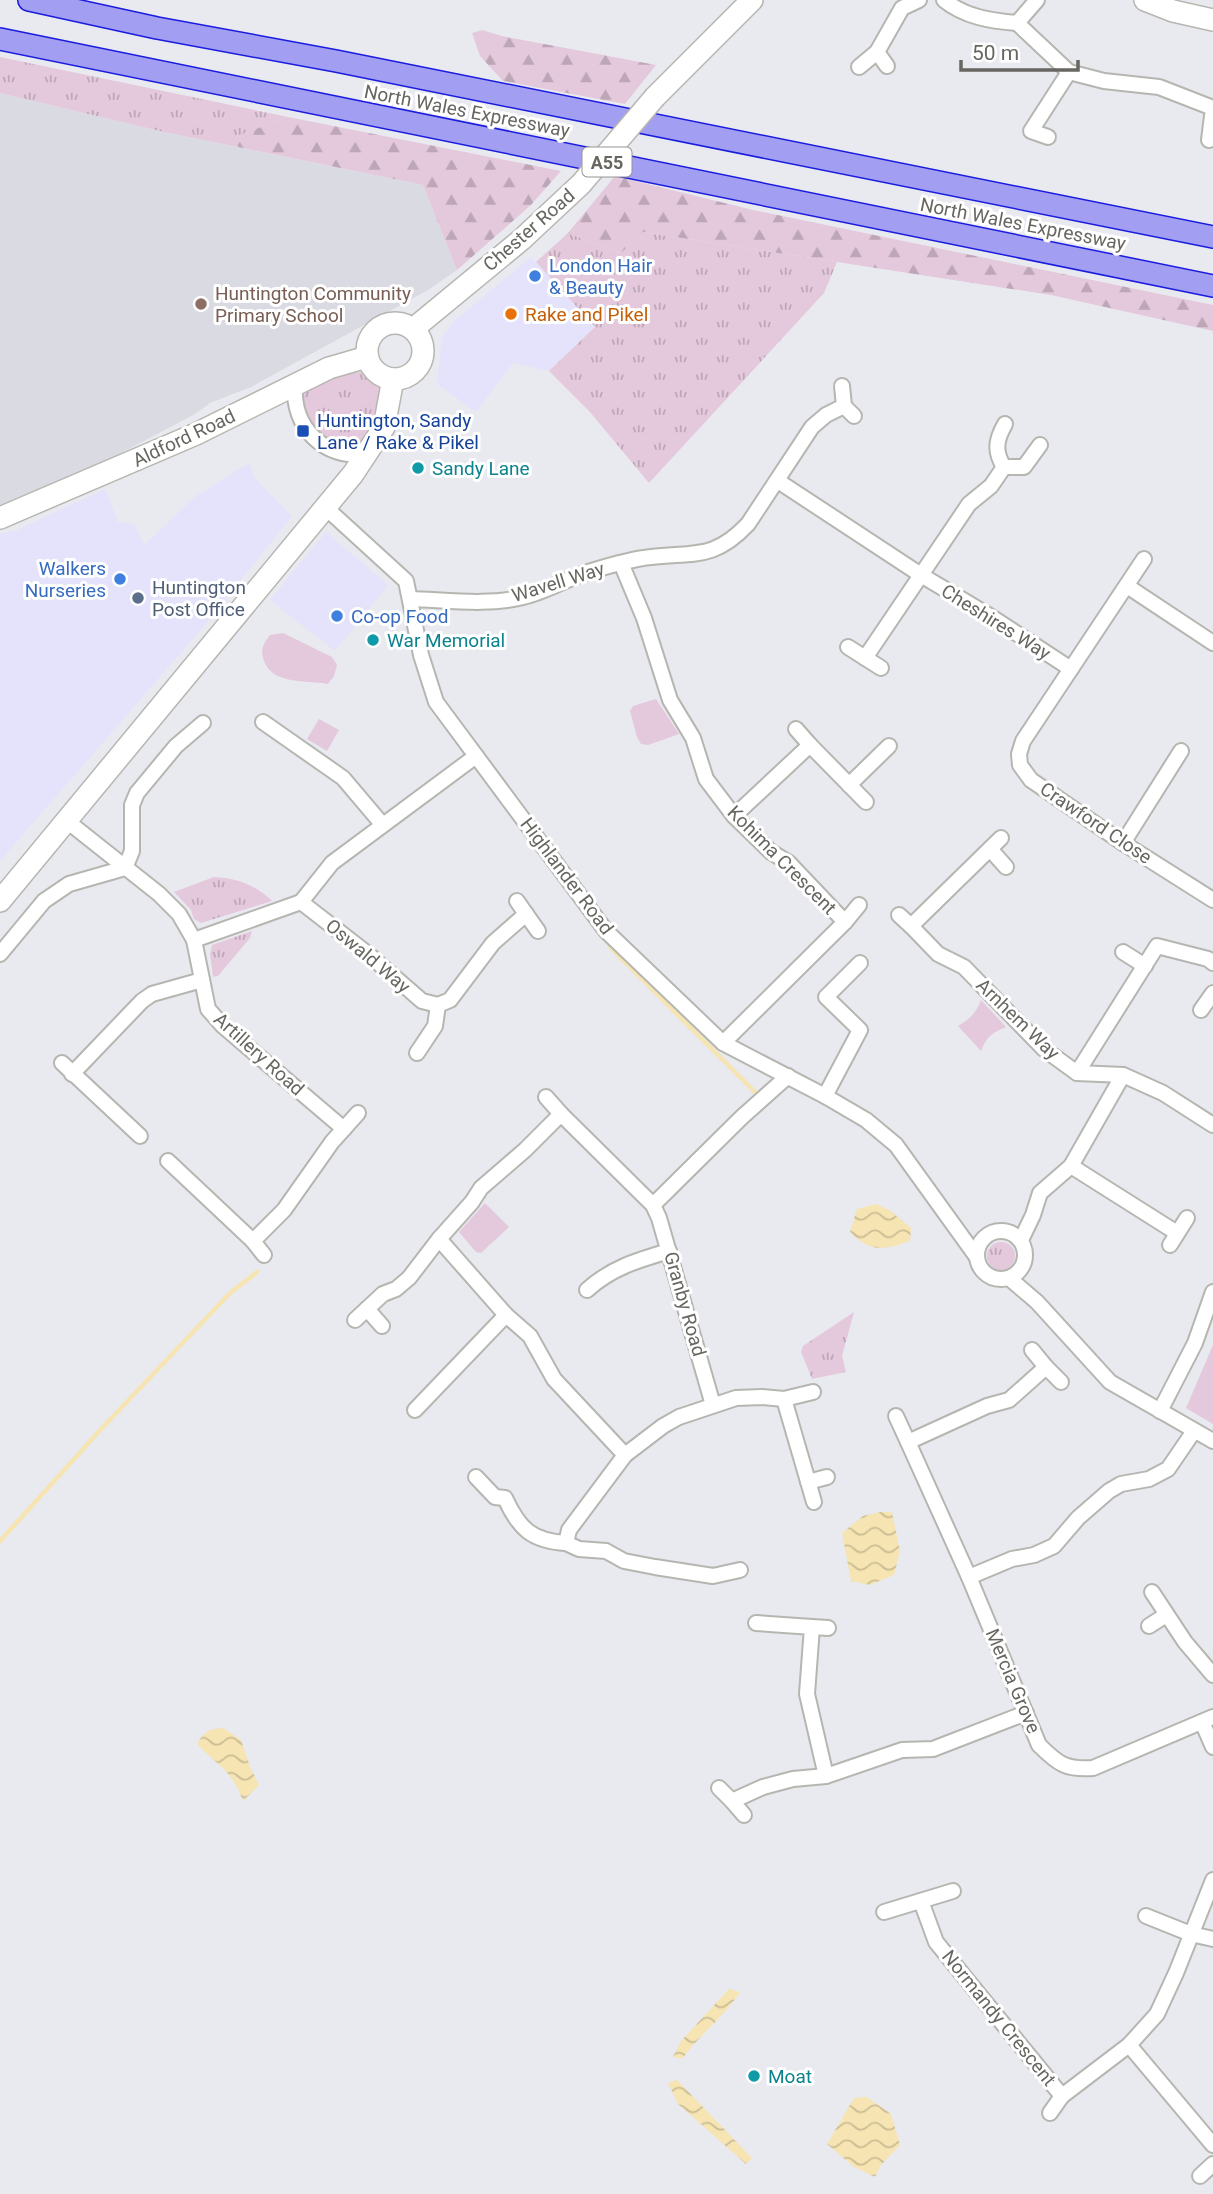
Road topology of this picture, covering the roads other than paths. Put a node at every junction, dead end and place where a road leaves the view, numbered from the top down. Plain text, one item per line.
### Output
1 (29, 0) edge
2 (752, 0) edge
3 (919, 0) edge
4 (944, 0) edge
5 (1037, 0) edge
6 (1144, 0) edge
7 (1213, 20) edge
8 (1017, 23) junction
9 (0, 39) edge
10 (877, 52) junction
11 (887, 66) dead end
12 (859, 67) dead end
13 (1069, 72) junction
14 (1213, 108) edge
15 (1048, 137) dead end
16 (1209, 140) dead end
17 (1213, 237) edge
18 (1213, 286) edge
19 (413, 329) junction
20 (367, 356) junction
21 (393, 379) junction
22 (295, 385) junction
23 (842, 386) dead end
24 (1005, 424) dead end
25 (1040, 445) dead end
26 (367, 453) junction
27 (1004, 467) junction
28 (778, 481) junction
29 (325, 507) junction
30 (0, 518) edge
31 (1144, 559) dead end
32 (621, 563) junction
33 (921, 575) junction
34 (1128, 586) junction
35 (411, 598) junction
36 (1213, 642) edge
37 (848, 647) dead end
38 (865, 658) junction
39 (881, 668) dead end
40 (1071, 669) junction
41 (263, 722) dead end
42 (202, 723) dead end
43 (796, 729) dead end
44 (810, 745) junction
45 (890, 746) dead end
46 (1181, 751) dead end
47 (475, 756) junction
48 (849, 785) junction
49 (866, 802) dead end
50 (734, 816) junction
51 (67, 821) junction
52 (382, 824) junction
53 (1001, 838) dead end
54 (1123, 843) junction
55 (989, 849) junction
56 (1006, 867) dead end
57 (125, 868) junction
58 (1213, 900) edge
59 (0, 901) edge
60 (517, 901) dead end
61 (300, 902) junction
62 (859, 905) dead end
63 (526, 914) junction
64 (899, 915) dead end
65 (845, 922) junction
66 (911, 926) junction
67 (538, 931) dead end
68 (194, 940) junction
69 (1123, 952) dead end
70 (0, 954) edge
71 (860, 963) dead end
72 (1213, 963) edge
73 (1144, 966) junction
74 (202, 980) junction
75 (1213, 993) edge
76 (438, 1005) junction
77 (1201, 1010) dead end
78 (723, 1043) junction
79 (417, 1053) dead end
80 (1077, 1073) junction
81 (1123, 1075) junction
82 (788, 1076) junction
83 (825, 1096) junction
84 (546, 1097) dead end
85 (358, 1113) dead end
86 (561, 1114) junction
87 (1213, 1125) edge
88 (344, 1129) junction
89 (140, 1136) dead end
90 (168, 1161) dead end
91 (1071, 1166) junction
92 (653, 1205) junction
93 (1186, 1218) dead end
94 (1020, 1235) junction
95 (439, 1239) junction
96 (253, 1241) junction
97 (978, 1248) junction
98 (669, 1251) junction
99 (264, 1255) dead end
100 (1021, 1268) junction
101 (1009, 1278) junction
102 (587, 1290) dead end
103 (1028, 1292) junction
104 (1213, 1292) edge
105 (367, 1309) junction
106 (506, 1315) junction
107 (355, 1320) dead end
108 (382, 1326) dead end
109 (1032, 1350) dead end
110 (1046, 1367) junction
111 (1061, 1382) dead end
112 (813, 1392) dead end
113 (784, 1399) junction
114 (713, 1405) junction
115 (415, 1410) dead end
116 (1160, 1411) junction
117 (896, 1416) dead end
118 (1194, 1431) junction
119 (908, 1441) junction
120 (1213, 1441) edge
121 (625, 1455) junction
122 (476, 1477) dead end
123 (827, 1477) dead end
124 (808, 1482) junction
125 (814, 1502) dead end
126 (566, 1544) junction
127 (740, 1570) dead end
128 (969, 1577) junction
129 (1152, 1592) dead end
130 (1166, 1615) junction
131 (756, 1623) dead end
132 (1149, 1626) dead end
133 (812, 1627) junction
134 (828, 1628) dead end
135 (1213, 1675) edge
136 (1026, 1713) junction
137 (1208, 1719) edge
138 (1213, 1747) edge
139 (825, 1776) junction
140 (719, 1788) dead end
141 (732, 1801) junction
142 (744, 1815) dead end
143 (1213, 1880) edge
144 (953, 1891) dead end
145 (922, 1901) junction
146 (884, 1913) dead end
147 (1146, 1916) dead end
148 (1191, 1934) junction
149 (1213, 1939) edge
150 (1129, 2045) junction
151 (1062, 2096) junction
152 (1050, 2113) dead end
153 (1213, 2145) edge
154 (1213, 2164) edge
155 (1200, 2176) dead end

1 - 17 highway, North Wales Expressway / A55
2 - 19 main road, Chester Road, bridge
3 - 10 street
4 - 8 street
5 - 8 street
6 - 7 main road
8 - 13 street
9 - 18 highway, North Wales Expressway / A55
10 - 11 street
10 - 12 street
13 - 14 street
13 - 15 street
14 - 16 street
19 - 20 main road
19 - 21 main road
20 - 21 main road
20 - 22 main road, Aldford Road
21 - 26 main road
22 - 26 street
22 - 30 main road, Aldford Road
23 - 28 street
24 - 27 street
25 - 27 street, Cheshires Way
26 - 29 main road
27 - 33 street, Cheshires Way
28 - 32 street
28 - 33 street, Cheshires Way
29 - 35 street, Highlander Road
29 - 51 main road
31 - 34 street, Crawford Close
32 - 35 street, Wavell Way
32 - 50 street, Kohima Crescent
33 - 38 street, Cheshires Way
33 - 40 street, Cheshires Way
34 - 36 street
34 - 40 street, Crawford Close
35 - 47 street, Highlander Road
37 - 38 street
38 - 39 street
40 - 54 street, Crawford Close
41 - 52 street
42 - 57 street
43 - 44 street
44 - 48 street
44 - 50 street
45 - 48 street
46 - 54 street
47 - 52 street
47 - 78 street, Highlander Road
48 - 49 street
50 - 65 street, Kohima Crescent
51 - 57 street, Artillery Road
51 - 59 main road
52 - 61 street
53 - 55 street
54 - 58 street, Crawford Close
55 - 56 street
55 - 66 street
57 - 68 street, Artillery Road
57 - 70 street
60 - 63 street
61 - 68 street
61 - 76 street, Oswald Way
62 - 65 street
63 - 67 street
63 - 76 street
64 - 66 street, Arnhem Way
65 - 78 street, Kohima Crescent
66 - 80 street, Arnhem Way
68 - 74 street, Artillery Road
69 - 73 street
71 - 83 street
72 - 73 street
73 - 80 street
74 - 88 street, Artillery Road
74 - 89 street
75 - 77 street
76 - 79 street
78 - 82 street, Highlander Road
80 - 81 street, Arnhem Way
81 - 87 street
81 - 91 street
82 - 83 street, Highlander Road
82 - 92 street
83 - 97 street, Highlander Road
84 - 86 street
85 - 88 street
86 - 92 street
86 - 95 street
88 - 96 street
90 - 96 street
91 - 93 street
91 - 94 street
92 - 98 street, Granby Road
94 - 97 street
94 - 100 street
95 - 105 street
95 - 106 street
96 - 99 street
97 - 101 street
98 - 102 street
98 - 114 street, Granby Road
100 - 101 street
100 - 103 street
101 - 103 street
103 - 116 street
104 - 116 street
105 - 107 street
105 - 108 street
106 - 115 street
106 - 121 street
109 - 110 street
110 - 111 street
110 - 119 street
112 - 113 street
113 - 114 street
113 - 124 street
114 - 121 street
116 - 118 street
117 - 119 street, Mercia Grove
118 - 120 street
118 - 128 street
119 - 128 street, Mercia Grove
121 - 126 street
122 - 126 street
123 - 124 street
124 - 125 street
126 - 127 street
128 - 136 street, Mercia Grove
129 - 130 street
130 - 132 street
130 - 135 street
131 - 133 street
133 - 134 street
133 - 139 street
136 - 137 street, Mercia Grove
136 - 139 street
137 - 138 street
139 - 141 street
140 - 141 street
141 - 142 street
143 - 148 street, Normandy Crescent
144 - 145 street
145 - 146 street
145 - 151 street, Normandy Crescent
147 - 148 street
148 - 149 street
148 - 150 street, Normandy Crescent
150 - 151 street, Normandy Crescent
150 - 153 street
151 - 152 street, Normandy Crescent
154 - 155 street

